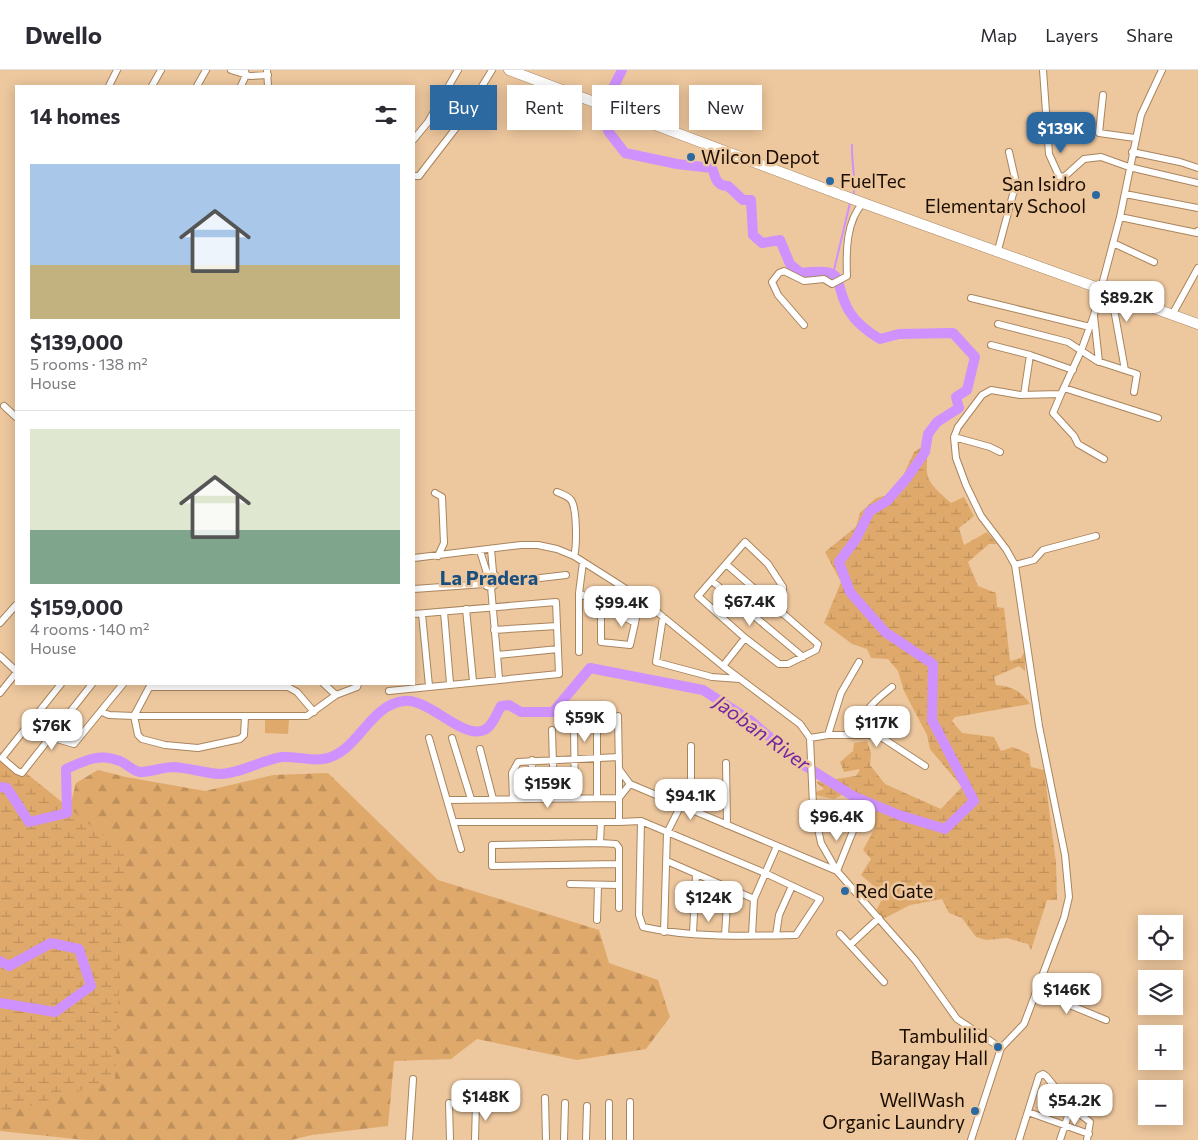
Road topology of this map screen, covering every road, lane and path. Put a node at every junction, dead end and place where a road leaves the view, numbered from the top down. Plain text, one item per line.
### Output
1 (116, 70) edge
2 (161, 70) edge
3 (206, 70) edge
4 (231, 70) edge
5 (458, 70) edge
6 (492, 70) edge
7 (509, 70) edge
8 (1043, 70) edge
9 (1162, 70) edge
10 (245, 72) edge
11 (268, 73) edge
12 (109, 85) edge
13 (153, 85) edge
14 (198, 85) edge
15 (241, 85) edge
16 (1103, 95) dead end
17 (415, 138) edge
18 (1135, 138) junction
19 (1009, 152) dead end
20 (1132, 152) junction
21 (1129, 167) junction
22 (1198, 168) edge
23 (415, 176) edge
24 (1198, 183) edge
25 (1125, 194) junction
26 (861, 202) junction
27 (1198, 208) edge
28 (1120, 217) junction
29 (1198, 232) edge
30 (1113, 243) junction
31 (998, 250) junction
32 (1154, 262) dead end
33 (1198, 268) edge
34 (1102, 290) junction
35 (971, 298) dead end
36 (1096, 307) junction
37 (1094, 315) junction
38 (1172, 315) junction
39 (998, 324) dead end
40 (1198, 324) edge
41 (804, 325) dead end
42 (1090, 328) junction
43 (991, 345) dead end
44 (1081, 351) junction
45 (1030, 355) junction
46 (1099, 362) junction
47 (1072, 370) junction
48 (1125, 370) junction
49 (1063, 391) junction
50 (1134, 392) dead end
51 (1024, 395) junction
52 (4, 406) dead end
53 (15, 417) edge
54 (1158, 418) dead end
55 (954, 437) junction
56 (1000, 452) dead end
57 (1104, 458) dead end
58 (557, 492) dead end
59 (435, 493) dead end
60 (1096, 536) dead end
61 (491, 549) junction
62 (480, 551) junction
63 (438, 556) junction
64 (574, 556) junction
65 (415, 558) edge
66 (583, 562) junction
67 (726, 564) junction
68 (1015, 565) junction
69 (490, 573) junction
70 (566, 575) dead end
71 (712, 581) junction
72 (491, 585) junction
73 (415, 589) edge
74 (579, 593) junction
75 (640, 598) junction
76 (601, 605) junction
77 (15, 606) edge
78 (492, 607) junction
79 (466, 609) junction
80 (444, 612) junction
81 (415, 614) edge
82 (422, 614) junction
83 (783, 614) junction
84 (663, 617) junction
85 (0, 623) edge
86 (635, 623) junction
87 (557, 626) junction
88 (494, 630) junction
89 (745, 638) junction
90 (558, 650) junction
91 (579, 652) dead end
92 (497, 655) junction
93 (0, 656) edge
94 (803, 657) junction
95 (859, 662) dead end
96 (723, 666) junction
97 (15, 671) edge
98 (15, 673) edge
99 (0, 678) edge
100 (499, 678) junction
101 (740, 680) junction
102 (473, 681) junction
103 (450, 683) junction
104 (7, 684) junction
105 (60, 685) edge
106 (91, 685) edge
107 (122, 685) edge
108 (325, 685) edge
109 (357, 685) edge
110 (150, 686) edge
111 (178, 686) edge
112 (406, 686) edge
113 (429, 686) junction
114 (892, 688) dead end
115 (389, 691) dead end
116 (0, 693) edge
117 (336, 695) junction
118 (597, 710) dead end
119 (102, 712) junction
120 (314, 712) junction
121 (134, 716) junction
122 (618, 716) dead end
123 (245, 717) junction
124 (574, 728) dead end
125 (552, 730) dead end
126 (828, 735) junction
127 (861, 735) junction
128 (50, 737) junction
129 (429, 738) dead end
130 (452, 738) dead end
131 (810, 738) junction
132 (691, 746) dead end
133 (480, 749) dead end
134 (598, 758) junction
135 (619, 758) junction
136 (575, 759) junction
137 (532, 760) junction
138 (552, 760) junction
139 (726, 763) dead end
140 (925, 766) dead end
141 (619, 769) junction
142 (630, 784) junction
143 (531, 798) junction
144 (554, 798) junction
145 (575, 798) junction
146 (597, 798) junction
147 (619, 798) junction
148 (471, 799) junction
149 (493, 799) junction
150 (513, 799) junction
151 (448, 800) junction
152 (681, 806) junction
153 (691, 810) junction
154 (641, 821) junction
155 (857, 821) dead end
156 (454, 822) junction
157 (601, 822) junction
158 (619, 822) junction
159 (727, 825) junction
160 (667, 833) junction
161 (600, 843) junction
162 (777, 846) junction
163 (461, 849) dead end
164 (667, 861) junction
165 (619, 864) junction
166 (837, 872) junction
167 (765, 873) junction
168 (696, 874) junction
169 (570, 884) dead end
170 (598, 885) junction
171 (619, 885) junction
172 (792, 886) junction
173 (728, 888) junction
174 (754, 899) junction
175 (619, 908) dead end
176 (879, 918) junction
177 (597, 920) dead end
178 (664, 932) junction
179 (693, 932) junction
180 (752, 934) junction
181 (840, 934) dead end
182 (725, 935) junction
183 (776, 935) junction
184 (851, 944) junction
185 (884, 982) dead end
186 (1036, 991) junction
187 (1106, 1020) dead end
188 (1001, 1048) junction
189 (413, 1079) dead end
190 (546, 1098) dead end
191 (630, 1102) dead end
192 (449, 1103) dead end
193 (476, 1103) dead end
194 (564, 1103) dead end
195 (609, 1103) dead end
196 (587, 1106) dead end
197 (1071, 1107) junction
198 (1028, 1112) junction
199 (1065, 1125) junction
200 (1088, 1137) edge
201 (410, 1140) edge
202 (450, 1140) edge
203 (475, 1140) edge
204 (546, 1140) edge
205 (564, 1140) edge
206 (586, 1140) edge
207 (609, 1140) edge
208 (630, 1140) edge
209 (970, 1140) edge
210 (1020, 1140) edge
211 (1060, 1140) edge

1 - 12 street
2 - 13 street
3 - 14 street
4 - 10 street
5 - 17 street
6 - 23 street
7 - 26 highway
8 - 21 street
9 - 18 street
10 - 11 street
10 - 15 street
16 - 18 street
18 - 20 street
19 - 31 street
20 - 21 street
20 - 22 street
21 - 24 street
21 - 25 street
25 - 27 street
25 - 28 street
26 - 31 highway
26 - 41 street
28 - 29 street
28 - 30 street
30 - 32 street
30 - 34 street
31 - 34 highway
33 - 38 street
34 - 36 street
34 - 38 highway
35 - 42 street
36 - 37 street
36 - 48 street
37 - 42 street
37 - 46 street
38 - 40 highway
39 - 44 street
42 - 44 street
43 - 45 street
44 - 46 street
44 - 47 street
45 - 47 street
45 - 51 street
46 - 48 street
47 - 49 street
48 - 50 street
49 - 51 street
49 - 54 street
49 - 57 street
51 - 55 street
52 - 53 street
55 - 56 street
55 - 68 street
58 - 64 street
59 - 63 street
60 - 68 street
61 - 62 street
61 - 64 street
61 - 69 street
62 - 63 street
62 - 69 street
63 - 65 street
64 - 66 street
66 - 74 street
66 - 75 street
67 - 71 street
67 - 83 street
67 - 83 street
68 - 186 street
69 - 72 street
69 - 72 street
70 - 72 street
71 - 89 street
71 - 94 street
72 - 73 street
72 - 78 street
74 - 76 street
74 - 91 street
75 - 84 street
75 - 86 street
76 - 86 street
76 - 86 street
77 - 85 street
78 - 79 street
78 - 87 street
78 - 88 street
79 - 80 street
79 - 102 street
80 - 82 street
80 - 103 street
81 - 82 street
82 - 113 street
83 - 94 street
84 - 96 street
84 - 101 street
87 - 88 street
87 - 90 street
88 - 92 street
89 - 94 street
89 - 96 street
90 - 92 street
90 - 100 street
92 - 100 street
93 - 97 street
95 - 126 street
96 - 101 street
98 - 104 street
99 - 104 street
100 - 102 street
101 - 131 street
102 - 103 street
103 - 113 street
104 - 116 street
105 - 128 street
106 - 128 street
107 - 119 street
108 - 117 street
109 - 117 street
110 - 111 street
110 - 121 street
111 - 120 street
112 - 113 street
112 - 115 street
114 - 127 street
117 - 120 street
118 - 134 street
119 - 121 street
119 - 128 street
120 - 123 street
121 - 123 street
121 - 123 street
122 - 135 street
124 - 136 street
125 - 138 street
126 - 127 street
126 - 131 street
127 - 140 street
129 - 151 street
130 - 148 street
131 - 166 street
132 - 153 street
133 - 149 street
134 - 135 street
134 - 136 street
134 - 146 street
135 - 141 street
136 - 138 street
136 - 145 street
137 - 138 street
137 - 143 street
137 - 150 street
138 - 144 street
139 - 159 street
141 - 142 street
141 - 147 street
142 - 147 street
142 - 152 street
143 - 144 street
143 - 150 street
144 - 145 street
145 - 146 street
146 - 147 street
147 - 158 street
148 - 149 street
148 - 151 street
149 - 150 street
151 - 156 street
152 - 153 street
152 - 160 street
153 - 159 street
154 - 158 street
154 - 160 street
154 - 178 street
155 - 166 street
156 - 157 street
156 - 163 street
157 - 158 street
157 - 161 street
159 - 162 street
160 - 164 street
160 - 167 street
161 - 165 street
161 - 165 street
162 - 166 street
162 - 167 street
164 - 168 street
164 - 178 street
165 - 171 street
166 - 176 street
167 - 172 street
167 - 174 street
168 - 173 street
168 - 179 street
169 - 170 street
170 - 171 street
170 - 177 street
171 - 175 street
172 - 183 street
172 - 183 street
173 - 174 street
173 - 182 street
174 - 180 street
176 - 184 street
176 - 188 street
178 - 179 street
179 - 182 street
180 - 182 street
180 - 183 street
181 - 184 street
184 - 185 street
186 - 187 street
186 - 188 street
188 - 209 street
189 - 201 street
190 - 204 street
191 - 208 street
192 - 202 street
193 - 203 street
194 - 205 street
195 - 207 street
196 - 206 street
197 - 198 street
197 - 199 street
197 - 200 street
198 - 199 street
198 - 210 street
199 - 200 street
199 - 211 street

